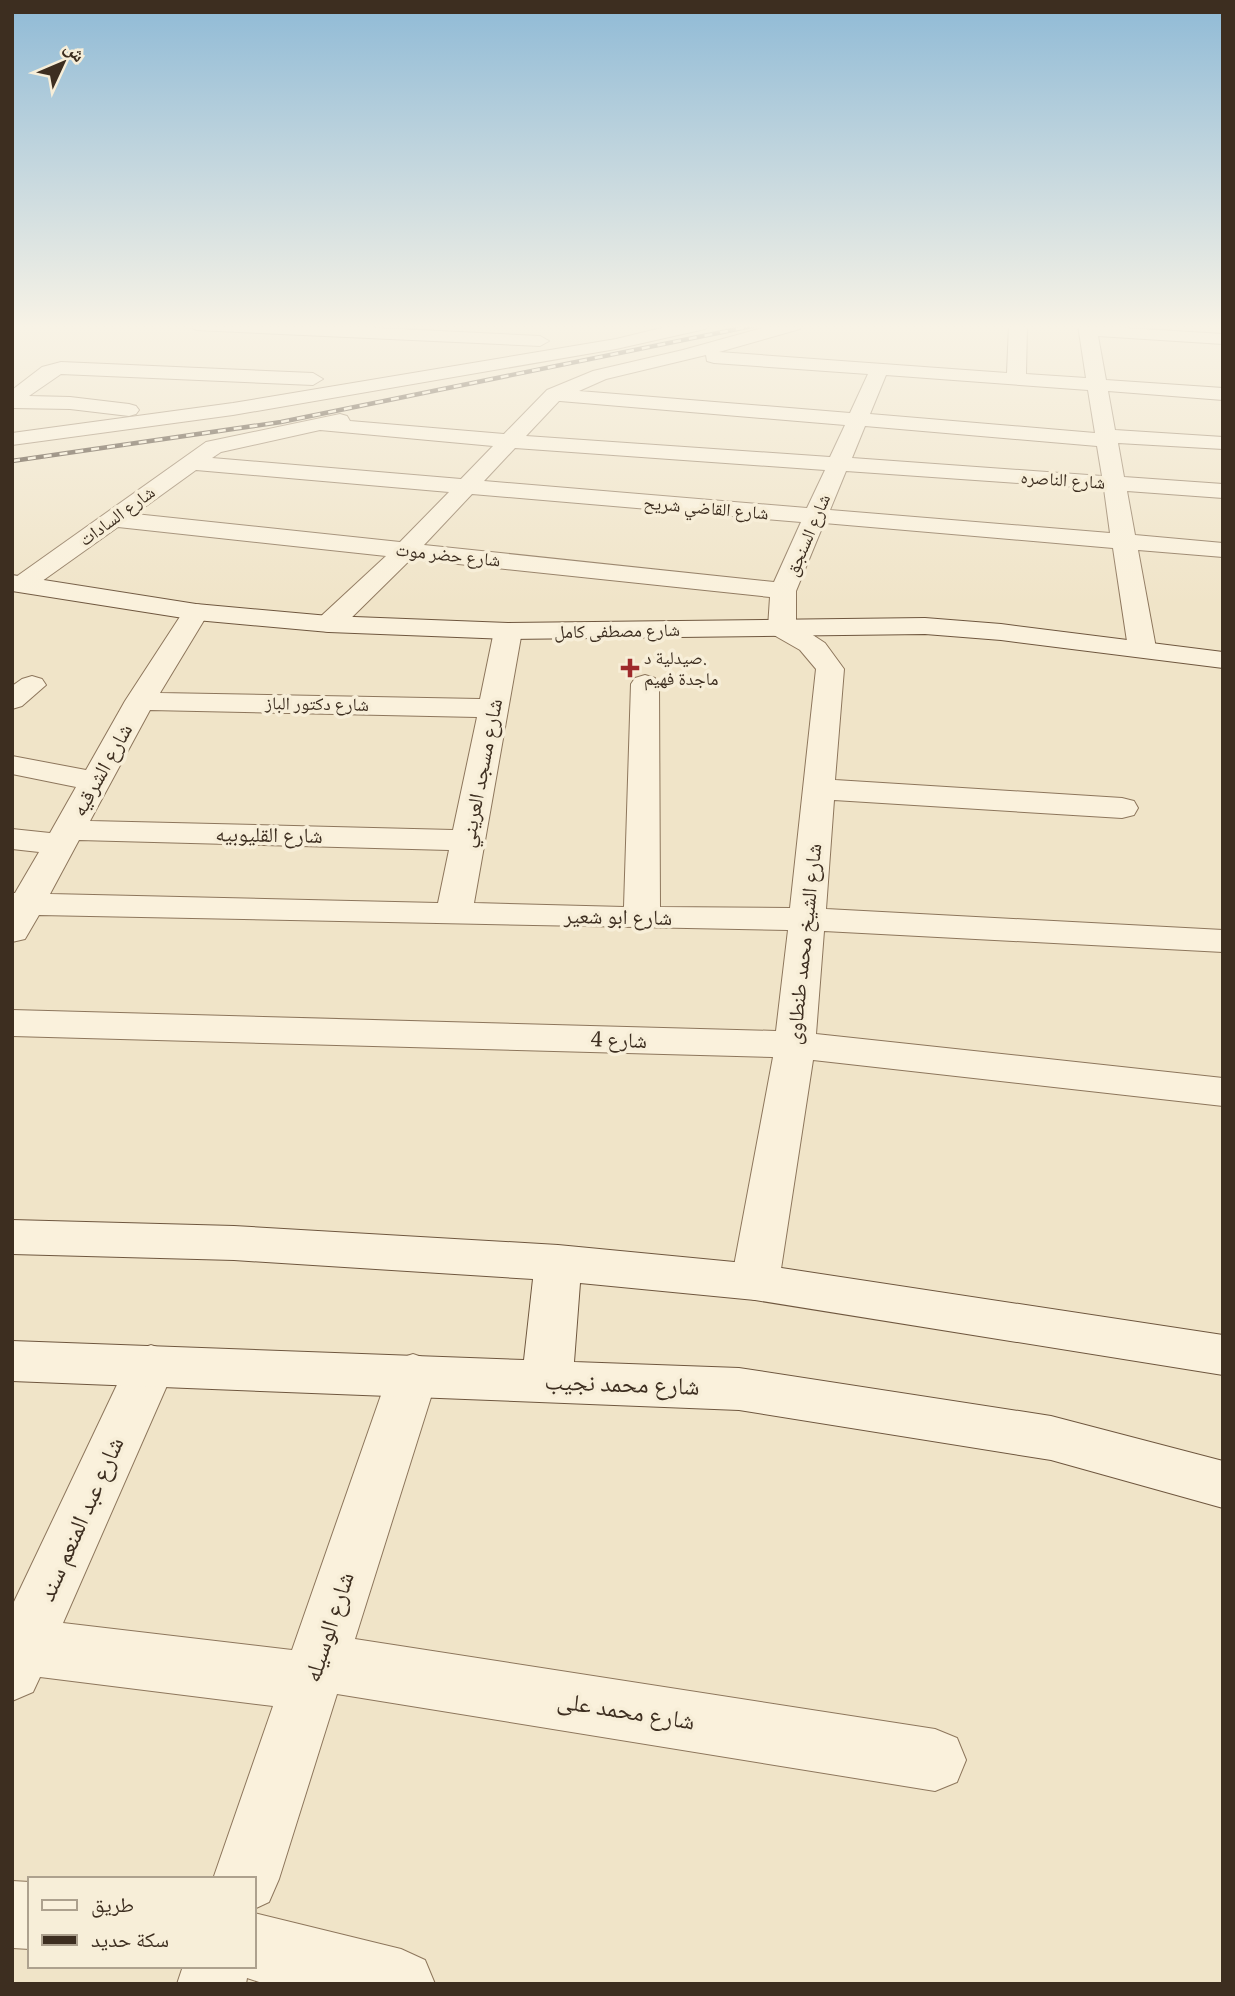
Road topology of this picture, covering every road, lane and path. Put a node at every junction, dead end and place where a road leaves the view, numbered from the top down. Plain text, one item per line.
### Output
1 (166, 418) edge
2 (175, 418) edge
3 (346, 418) edge
4 (531, 418) edge
5 (825, 418) edge
6 (858, 418) edge
7 (1102, 418) edge
8 (170, 419) junction
9 (857, 421) junction
10 (317, 424) junction
11 (1105, 438) junction
12 (12, 439) edge
13 (509, 441) junction
14 (1223, 443) edge
15 (190, 463) junction
16 (838, 464) junction
17 (1114, 484) junction
18 (468, 487) junction
19 (1223, 491) edge
20 (815, 517) junction
21 (113, 519) junction
22 (1123, 544) junction
23 (1223, 550) edge
24 (406, 551) junction
25 (17, 584) edge
26 (783, 591) junction
27 (197, 612) junction
28 (329, 624) junction
29 (782, 628) junction
30 (508, 631) junction
31 (1142, 648) junction
32 (1223, 660) edge
33 (645, 684) dead end
34 (140, 701) junction
35 (494, 708) junction
36 (12, 765) edge
37 (95, 781) junction
38 (819, 789) junction
39 (1122, 808) dead end
40 (65, 837) junction
41 (12, 839) edge
42 (469, 839) junction
43 (17, 913) edge
44 (454, 914) junction
45 (642, 918) junction
46 (808, 919) junction
47 (1223, 942) edge
48 (12, 1023) edge
49 (794, 1045) junction
50 (1223, 1092) edge
51 (12, 1237) edge
52 (558, 1263) junction
53 (755, 1282) junction
54 (1223, 1355) edge
55 (12, 1361) edge
56 (151, 1366) junction
57 (413, 1375) junction
58 (547, 1381) junction
59 (1223, 1485) edge
60 (16, 1655) edge
61 (315, 1672) junction
62 (935, 1759) dead end
63 (247, 1877) edge
64 (256, 1948) edge
65 (401, 1984) edge

1 - 8 street
2 - 8 street
3 - 10 street, شارع السادات
4 - 13 street
5 - 9 street
6 - 9 street, شارع السنجق
7 - 11 street
8 - 12 street
9 - 11 street
9 - 16 street, شارع السنجق
10 - 13 street, شارع الناصره
10 - 15 street, شارع السادات
11 - 14 street
11 - 17 street
13 - 16 street, شارع الناصره
13 - 18 street
15 - 18 street, شارع القاضي شريح
15 - 21 street, شارع السادات
16 - 17 street, شارع الناصره
16 - 20 street, شارع السنجق
17 - 19 street, شارع الناصره
17 - 22 street
18 - 20 street, شارع القاضي شريح
18 - 24 street
20 - 22 street, شارع القاضي شريح
20 - 26 street, شارع السنجق
21 - 24 street, شارع حضر موت
21 - 25 street, شارع السادات
22 - 23 street, شارع القاضي شريح
22 - 31 street
24 - 26 street, شارع حضر موت
24 - 28 street
25 - 27 street, شارع مصطفى كامل
26 - 29 street, شارع السنجق
27 - 28 street, شارع مصطفى كامل
27 - 34 street, شارع الشرقيه
28 - 30 street, شارع مصطفى كامل
29 - 30 street, شارع مصطفى كامل
29 - 31 street, شارع مصطفى كامل
29 - 38 street, شارع الشيخ محمد طنطاوى
30 - 35 street, شارع مسجد العريني
31 - 32 street, شارع مصطفى كامل
33 - 45 street
34 - 35 street, شارع دكتور الباز
34 - 37 street, شارع الشرقيه
35 - 42 street, شارع مسجد العريني
36 - 37 street
37 - 40 street, شارع الشرقيه
38 - 39 street
38 - 46 street, شارع الشيخ محمد طنطاوى
40 - 41 street, شارع القليوبيه
40 - 42 street, شارع القليوبيه
40 - 43 street, شارع الشرقيه
42 - 44 street, شارع مسجد العريني
43 - 44 street, شارع ابو شعير
44 - 45 street, شارع ابو شعير
45 - 46 street, شارع ابو شعير
46 - 47 street, شارع ابو شعير
46 - 49 street, شارع الشيخ محمد طنطاوى
48 - 49 street, شارع 4
49 - 50 street, شارع 4
49 - 53 street, شارع الشيخ محمد طنطاوى
51 - 52 street
52 - 53 street
52 - 58 street
53 - 54 street
55 - 56 street, شارع محمد نجيب
56 - 57 street, شارع محمد نجيب
56 - 60 street, شارع عبد المنعم سند
57 - 58 street, شارع محمد نجيب
57 - 61 street, شارع الوسيله
58 - 59 street, شارع محمد نجيب
60 - 61 street, شارع محمد على
61 - 62 street, شارع محمد على
61 - 63 street, شارع الوسيله
64 - 65 street

